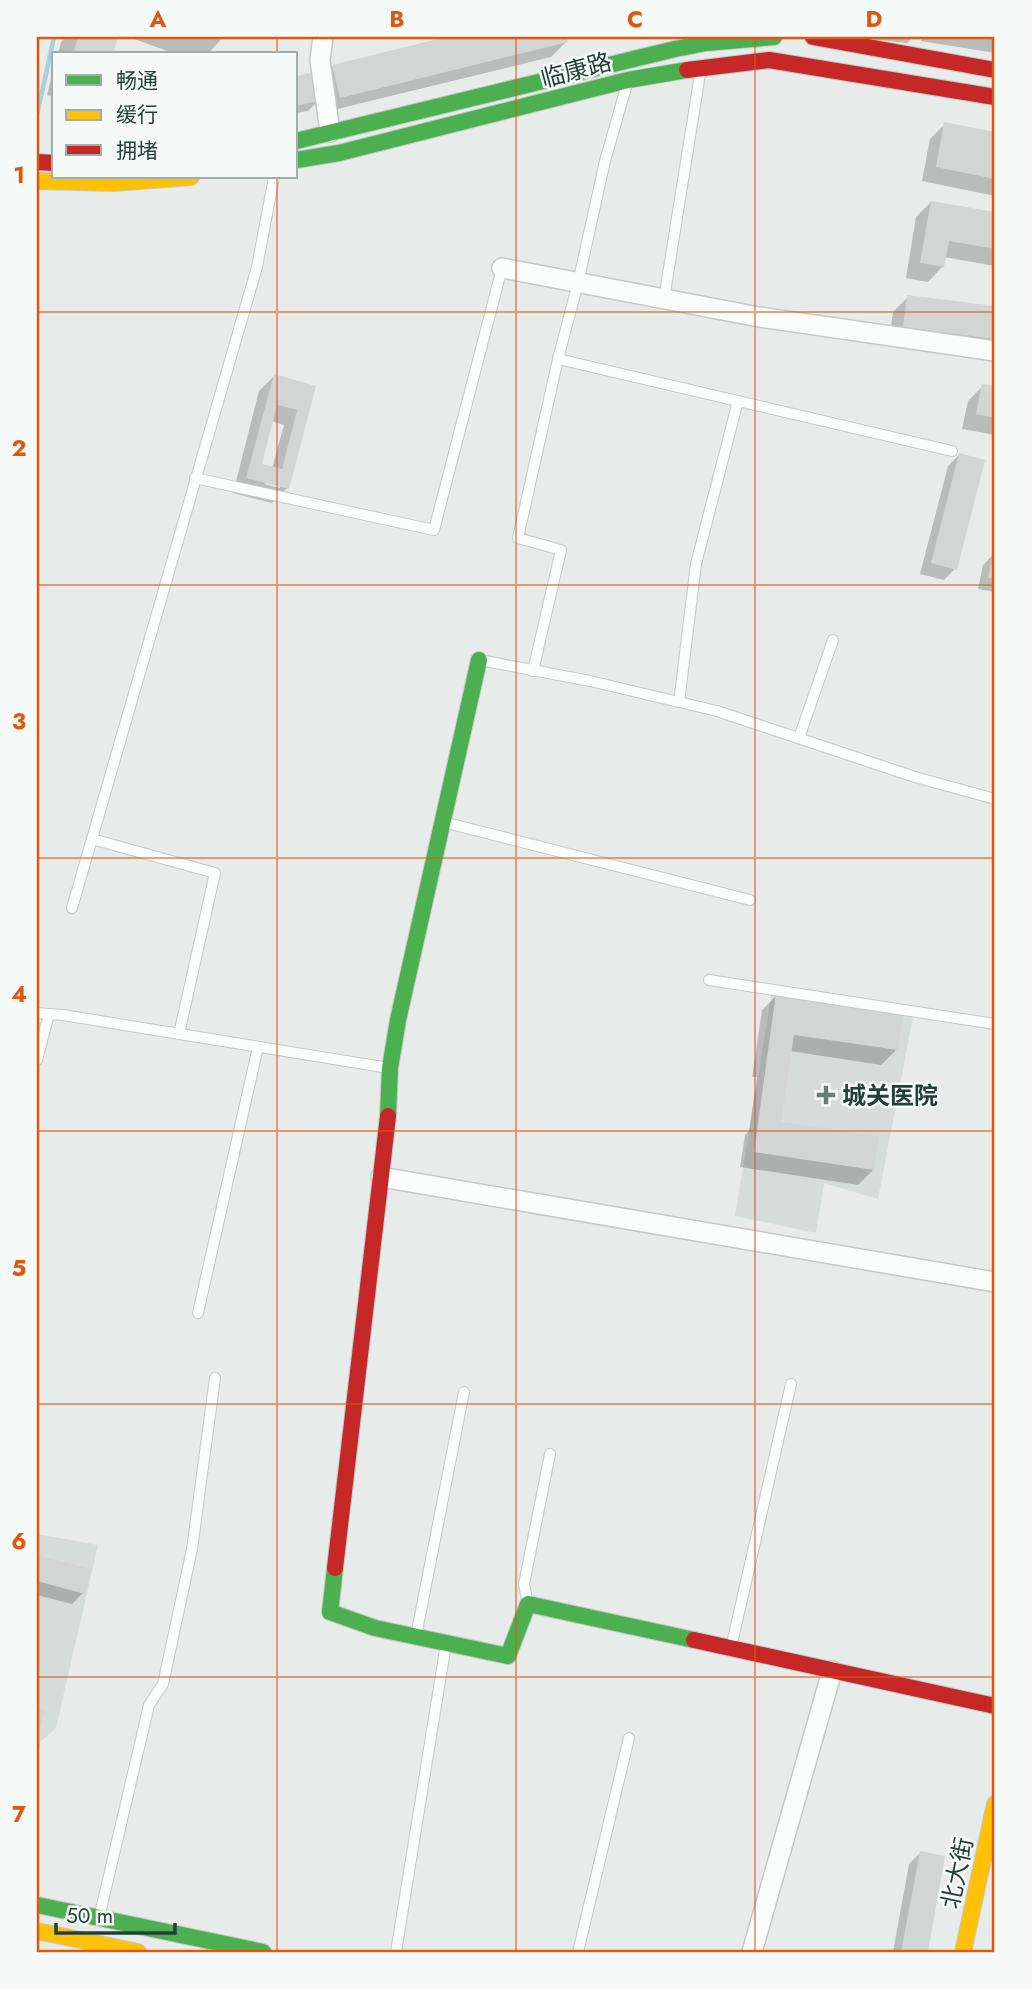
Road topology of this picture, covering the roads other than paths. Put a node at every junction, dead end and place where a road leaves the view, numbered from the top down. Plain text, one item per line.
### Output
1 (323, 37) edge
2 (653, 37) edge
3 (774, 37) edge
4 (813, 37) edge
5 (645, 56) junction
6 (701, 68) junction
7 (995, 70) edge
8 (628, 80) junction
9 (995, 97) edge
10 (330, 132) junction
11 (298, 140) edge
12 (298, 160) edge
13 (185, 178) edge
14 (274, 178) edge
15 (37, 181) edge
16 (502, 268) joint
17 (579, 283) junction
18 (664, 299) junction
19 (995, 351) edge
20 (558, 359) junction
21 (738, 401) junction
22 (952, 451) dead end
23 (195, 478) junction
24 (833, 640) dead end
25 (479, 660) joint
26 (533, 671) junction
27 (679, 702) junction
28 (799, 738) junction
29 (995, 799) edge
30 (443, 822) junction
31 (92, 839) junction
32 (750, 900) dead end
33 (72, 908) dead end
34 (709, 980) dead end
35 (37, 1013) edge
36 (49, 1014) junction
37 (995, 1024) edge
38 (179, 1034) junction
39 (258, 1047) junction
40 (37, 1060) edge
41 (390, 1068) junction
42 (381, 1177) junction
43 (995, 1282) edge
44 (198, 1313) dead end
45 (215, 1378) dead end
46 (791, 1384) dead end
47 (464, 1392) dead end
48 (550, 1454) dead end
49 (528, 1604) junction
50 (415, 1637) junction
51 (446, 1643) junction
52 (731, 1648) junction
53 (832, 1671) junction
54 (995, 1706) edge
55 (629, 1738) dead end
56 (995, 1804) edge
57 (37, 1905) edge
58 (99, 1918) junction
59 (37, 1931) edge
60 (138, 1952) edge
61 (263, 1952) edge
62 (396, 1952) edge
63 (578, 1952) edge
64 (752, 1952) edge
65 (962, 1952) edge

1 - 10 street
2 - 5 street
3 - 5 main road, 临康路
4 - 7 main road
5 - 10 main road, 临康路
6 - 8 main road, 临康路
6 - 9 main road, 临康路
6 - 18 lane
8 - 12 main road, 临康路
8 - 17 lane
10 - 11 main road, 临康路
13 - 15 main road
14 - 23 lane
16 - 17 street
16 - 23 lane
17 - 18 street
17 - 20 lane
18 - 19 street
20 - 21 lane
20 - 26 lane
21 - 22 lane
21 - 27 lane
23 - 31 lane
24 - 28 lane
25 - 26 lane
25 - 30 main road
26 - 27 lane
27 - 28 lane
28 - 29 lane
30 - 32 lane
30 - 41 main road
31 - 33 lane
31 - 38 lane
34 - 37 lane
35 - 36 lane
36 - 38 lane
36 - 40 lane
38 - 39 lane
39 - 41 lane
39 - 44 lane
41 - 42 main road
42 - 43 street
42 - 50 main road
45 - 58 lane
46 - 52 lane
47 - 50 lane
48 - 49 lane
49 - 51 main road
49 - 52 main road
50 - 51 main road
51 - 62 lane
52 - 53 main road
53 - 54 main road
53 - 64 street
55 - 63 lane
56 - 65 main road, 北大街
57 - 58 main road
58 - 61 main road
59 - 60 main road

